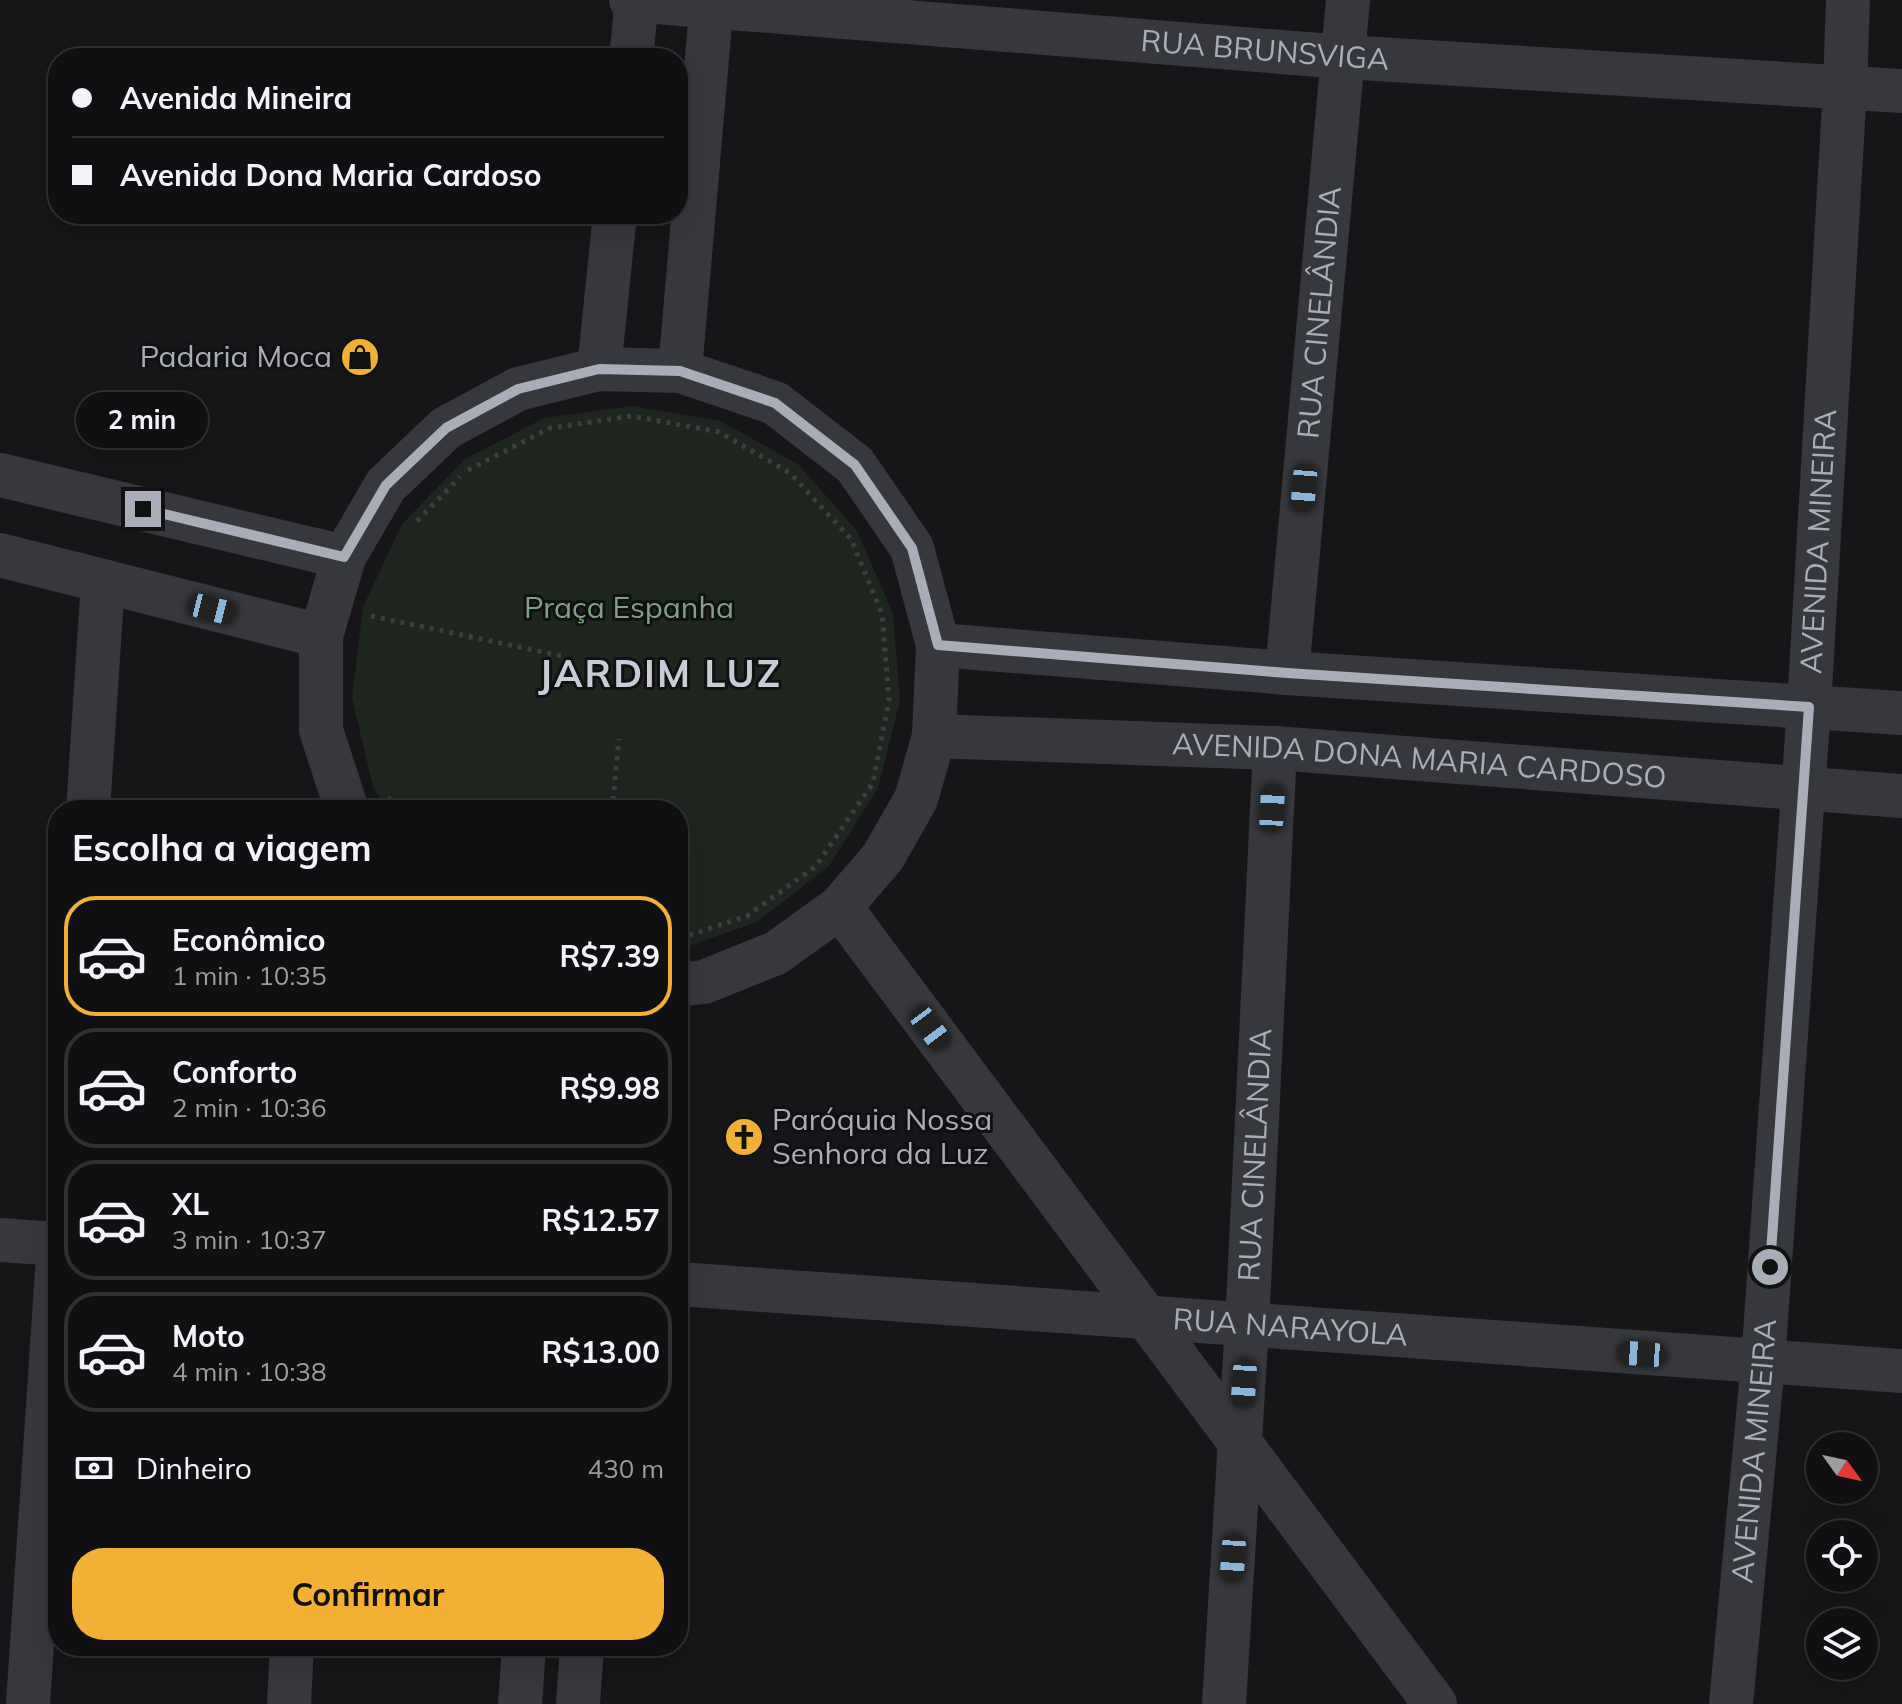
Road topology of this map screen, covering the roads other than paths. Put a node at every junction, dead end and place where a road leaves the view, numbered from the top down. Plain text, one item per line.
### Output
1 (1348, 0) edge
2 (1848, 0) edge
3 (635, 1) edge
4 (715, 3) edge
5 (863, 10) edge
6 (632, 48) edge
7 (1344, 57) junction
8 (1845, 87) junction
9 (1902, 91) edge
10 (614, 224) edge
11 (599, 369) junction
12 (680, 371) junction
13 (0, 475) edge
14 (0, 555) edge
15 (344, 557) junction
16 (103, 581) junction
17 (321, 636) junction
18 (938, 645) junction
19 (1287, 673) junction
20 (1809, 707) junction
21 (1902, 713) edge
22 (934, 736) junction
23 (1275, 748) junction
24 (1802, 790) junction
25 (1902, 796) edge
26 (364, 798) edge
27 (89, 800) edge
28 (840, 907) junction
29 (688, 984) edge
30 (0, 1240) edge
31 (48, 1243) edge
32 (688, 1285) edge
33 (1147, 1318) junction
34 (1247, 1325) junction
35 (1763, 1362) junction
36 (48, 1367) edge
37 (1902, 1371) edge
38 (1240, 1442) junction
39 (291, 1656) edge
40 (523, 1656) edge
41 (581, 1656) edge
42 (18, 1701) edge
43 (289, 1704) edge
44 (520, 1704) edge
45 (578, 1704) edge
46 (1224, 1704) edge
47 (1435, 1704) edge
48 (1731, 1704) edge

1 - 7 street, RUA CINELÂNDIA
2 - 8 street, AVENIDA MINEIRA
3 - 4 street, RUA BRUNSVIGA
3 - 6 street
4 - 5 street, RUA BRUNSVIGA
4 - 12 street
5 - 7 street, RUA BRUNSVIGA
7 - 8 street, RUA BRUNSVIGA
7 - 19 street, RUA CINELÂNDIA
8 - 9 street, RUA BRUNSVIGA
8 - 20 street, AVENIDA MINEIRA
10 - 11 street
11 - 12 street
11 - 15 street
12 - 18 street
13 - 15 street
14 - 16 street
15 - 17 street
16 - 17 street
16 - 27 street
17 - 26 street
18 - 19 street
18 - 22 street
19 - 20 street
20 - 21 street
20 - 24 street, AVENIDA MINEIRA
22 - 23 street, AVENIDA DONA MARIA CARDOSO
22 - 28 street
23 - 24 street, AVENIDA DONA MARIA CARDOSO
23 - 34 street, RUA CINELÂNDIA
24 - 25 street, AVENIDA DONA MARIA CARDOSO
24 - 35 street, AVENIDA MINEIRA
28 - 29 street
28 - 33 street
30 - 31 street
32 - 33 street, RUA NARAYOLA
33 - 34 street, RUA NARAYOLA
33 - 38 street
34 - 35 street, RUA NARAYOLA
34 - 38 street, RUA CINELÂNDIA
35 - 37 street, RUA NARAYOLA
35 - 48 street, AVENIDA MINEIRA
36 - 42 street
38 - 46 street, RUA CINELÂNDIA
38 - 47 street
39 - 43 street
40 - 44 street
41 - 45 street

